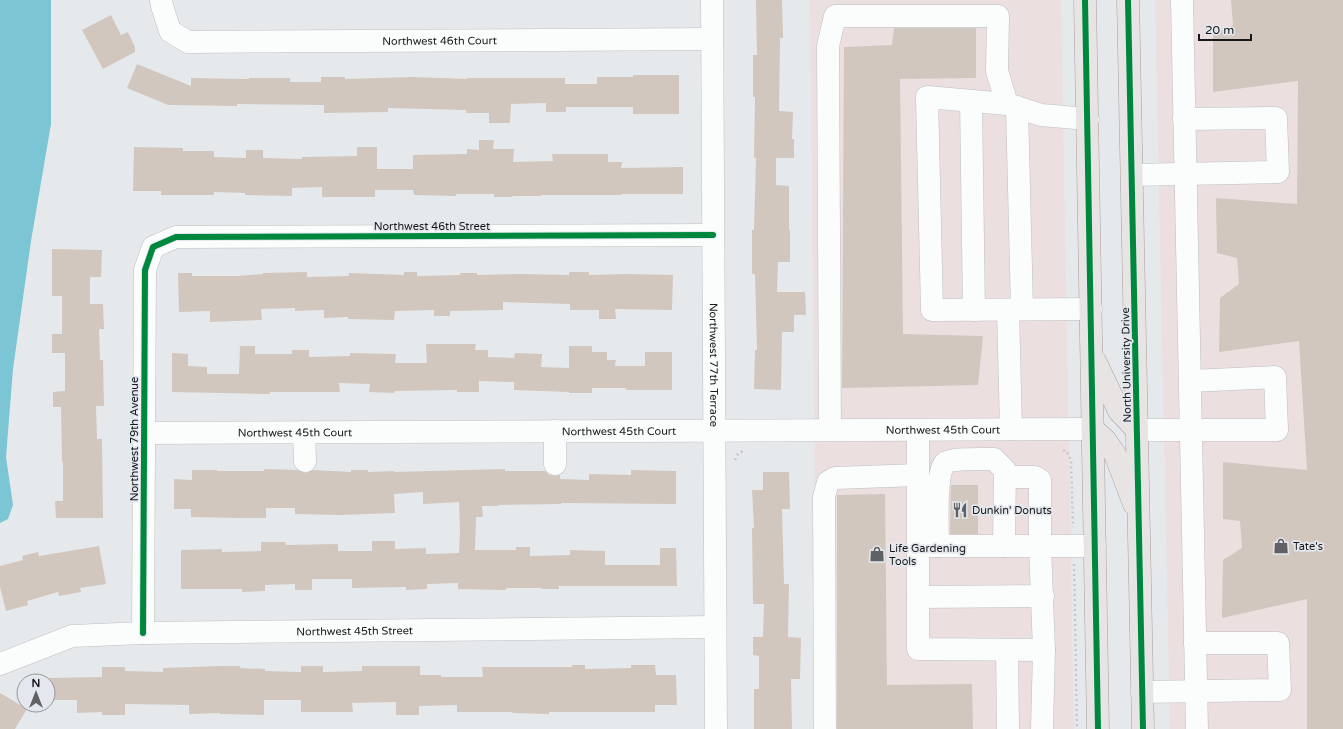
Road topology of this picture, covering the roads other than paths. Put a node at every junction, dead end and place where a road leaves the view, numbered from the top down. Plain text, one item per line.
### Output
1 (162, 0) edge
2 (712, 0) edge
3 (1085, 0) edge
4 (1128, 0) edge
5 (1182, 0) edge
6 (712, 40) junction
7 (971, 101) junction
8 (1012, 106) junction
9 (1088, 119) junction
10 (1184, 120) junction
11 (1185, 174) junction
12 (1132, 175) junction
13 (713, 235) junction
14 (153, 247) joint
15 (1091, 309) junction
16 (974, 310) junction
17 (1015, 310) junction
18 (1092, 352) junction
19 (1190, 381) junction
20 (1011, 429) junction
21 (1093, 429) junction
22 (830, 430) junction
23 (918, 430) junction
24 (1137, 430) junction
25 (1190, 430) junction
26 (555, 431) junction
27 (714, 431) junction
28 (304, 432) junction
29 (145, 433) junction
30 (305, 461) dead end
31 (555, 464) dead end
32 (918, 475) junction
33 (1006, 477) junction
34 (1139, 517) junction
35 (928, 546) junction
36 (1004, 546) junction
37 (1040, 546) junction
38 (1095, 546) junction
39 (1043, 596) junction
40 (918, 597) junction
41 (715, 627) junction
42 (143, 633) junction
43 (1195, 643) junction
44 (1007, 650) junction
45 (1044, 650) junction
46 (0, 664) edge
47 (1196, 691) junction
48 (1142, 692) junction
49 (716, 729) edge
50 (825, 729) edge
51 (1008, 729) edge
52 (1042, 729) edge
53 (1098, 729) edge
54 (1143, 729) edge
55 (1197, 729) edge

1 - 6 street, Northwest 46th Court
2 - 6 street, Northwest 77th Terrace
3 - 9 main road
4 - 12 main road, North University Drive
5 - 10 street
6 - 13 street, Northwest 77th Terrace
7 - 8 street
7 - 16 street
7 - 16 street
8 - 9 street
8 - 17 street
8 - 22 street
9 - 15 main road
10 - 11 street
10 - 11 street
11 - 12 street
11 - 19 street
12 - 24 main road, North University Drive
13 - 14 street, Northwest 46th Street
13 - 27 street, Northwest 77th Terrace
14 - 29 street, Northwest 79th Avenue
15 - 17 street
15 - 18 main road
16 - 17 street
17 - 20 street
18 - 21 main road
18 - 24 main road
19 - 25 street
19 - 25 street
20 - 21 street, Northwest 45th Court
20 - 23 street, Northwest 45th Court
21 - 34 main road
21 - 38 main road
22 - 23 street, Northwest 45th Court
22 - 27 street, Northwest 45th Court
23 - 32 street
24 - 25 street
24 - 34 main road, North University Drive
25 - 43 street
26 - 27 street, Northwest 45th Court
26 - 28 street, Northwest 45th Court
26 - 31 street
27 - 41 street, Northwest 77th Terrace
28 - 29 street, Northwest 45th Court
28 - 30 street
29 - 42 street, Northwest 79th Avenue
32 - 35 street
32 - 50 street
33 - 35 street
33 - 36 street
33 - 37 street
34 - 48 main road, North University Drive
35 - 36 street
35 - 40 street
36 - 37 street
37 - 38 street
37 - 39 street
38 - 53 main road
39 - 40 street
39 - 45 street
40 - 44 street
41 - 42 street, Northwest 45th Street
41 - 49 street, Northwest 77th Terrace
42 - 46 street, Northwest 45th Street
43 - 47 street
43 - 47 street
44 - 45 street
44 - 51 street
45 - 52 street
47 - 48 street
47 - 55 street
48 - 54 main road, North University Drive

